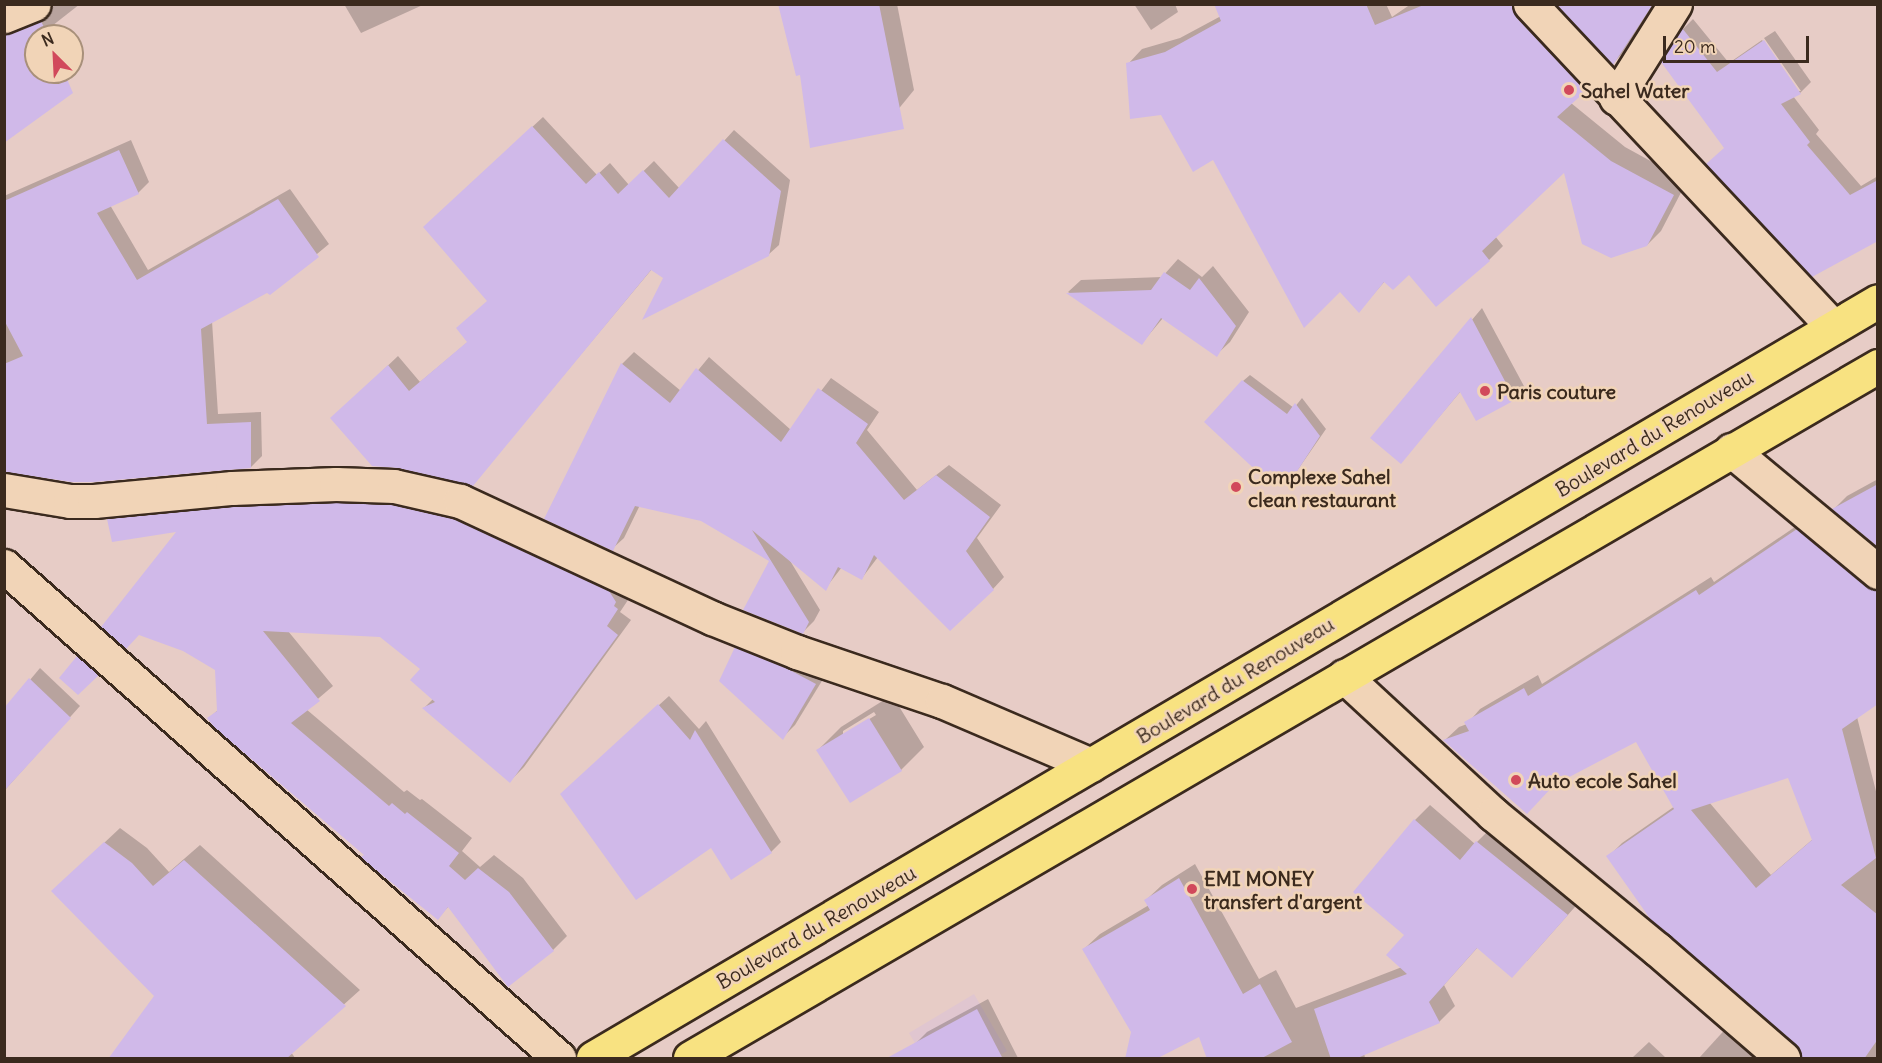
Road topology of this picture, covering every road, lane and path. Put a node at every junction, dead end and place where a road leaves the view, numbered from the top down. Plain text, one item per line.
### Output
1 (34, 4) edge
2 (1530, 4) edge
3 (1675, 4) edge
4 (4, 16) edge
5 (1616, 98) junction
6 (1878, 301) edge
7 (1833, 327) junction
8 (1878, 366) edge
9 (1731, 450) junction
10 (4, 490) edge
11 (4, 566) edge
12 (1878, 572) edge
13 (1344, 676) junction
14 (1091, 765) junction
15 (559, 1059) edge
16 (592, 1059) edge
17 (690, 1059) edge
18 (1783, 1059) edge

1 - 4 street
2 - 5 street
3 - 5 street
5 - 7 street
6 - 7 main road, Boulevard du Renouveau
7 - 14 main road, Boulevard du Renouveau
8 - 9 main road
9 - 12 street
9 - 13 main road
10 - 14 street
11 - 15 street
13 - 17 main road
13 - 18 street
14 - 16 main road, Boulevard du Renouveau

